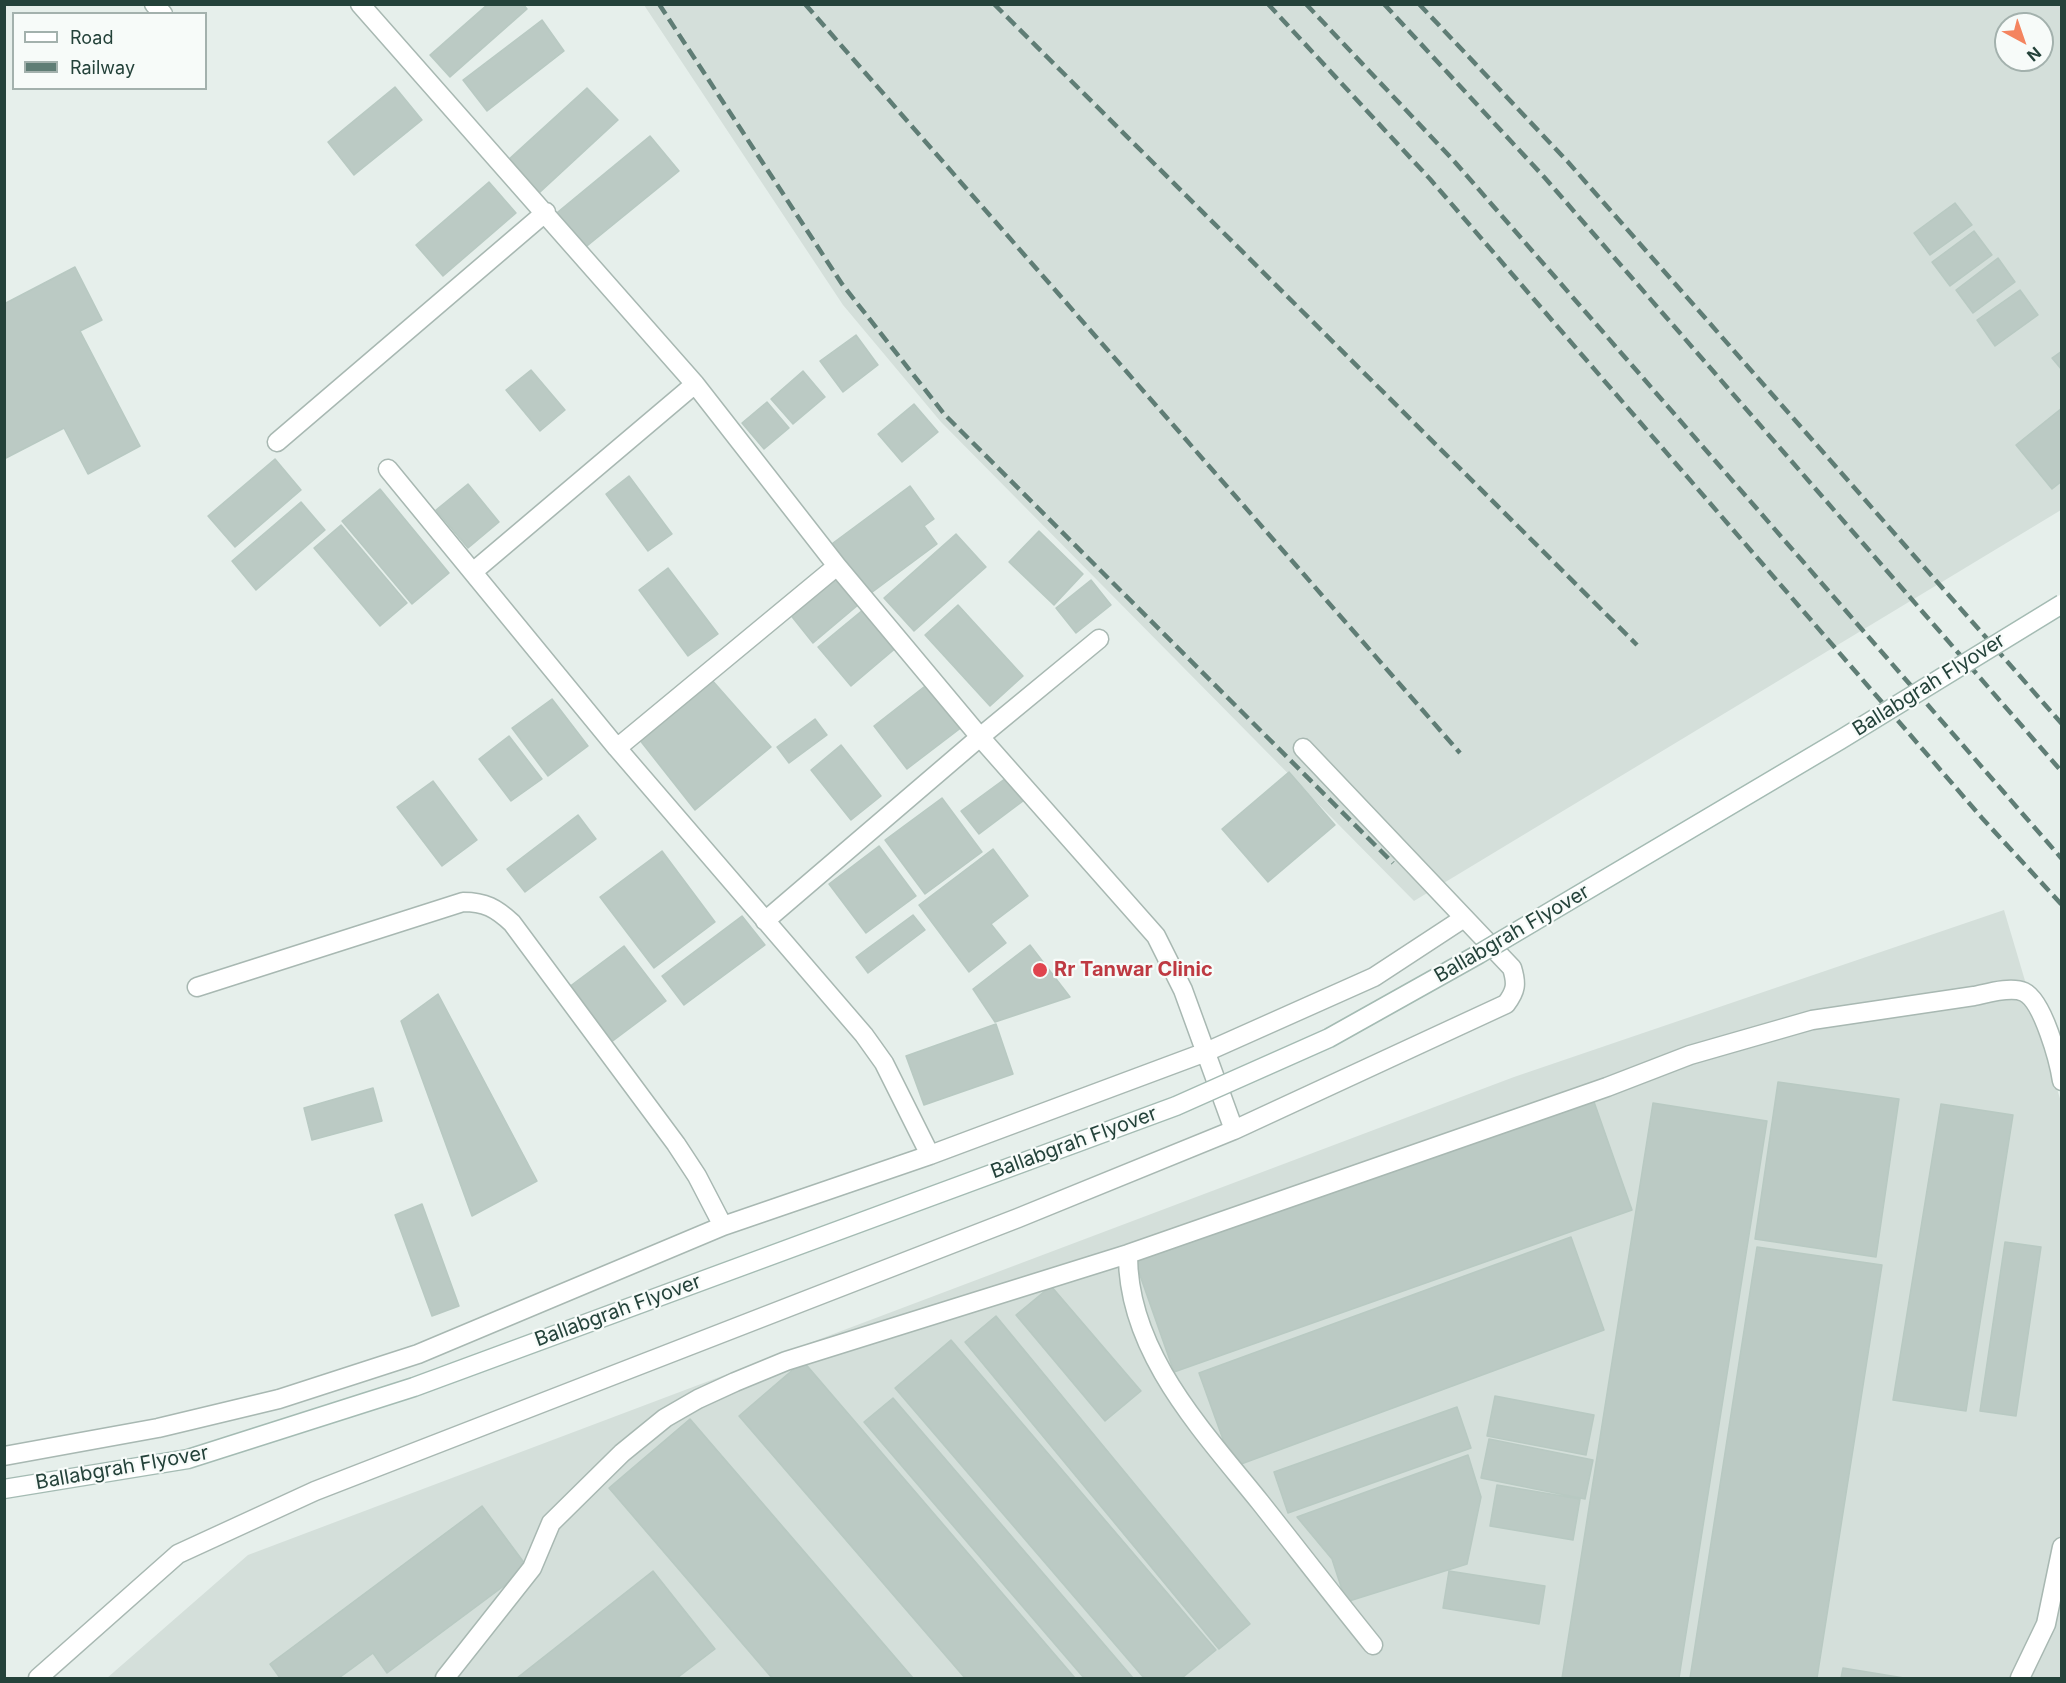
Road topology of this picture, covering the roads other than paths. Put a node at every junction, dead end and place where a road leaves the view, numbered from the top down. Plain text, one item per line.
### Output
1 (360, 4) edge
2 (546, 212) junction
3 (695, 384) junction
4 (277, 442) dead end
5 (388, 469) dead end
6 (837, 566) junction
7 (474, 571) junction
8 (2061, 604) edge
9 (1099, 639) dead end
10 (980, 737) junction
11 (617, 748) junction
12 (1303, 748) dead end
13 (1464, 918) junction
14 (765, 921) junction
15 (197, 987) dead end
16 (1206, 1052) junction
17 (2061, 1081) edge
18 (1234, 1130) junction
19 (930, 1155) junction
20 (723, 1226) junction
21 (1128, 1254) junction
22 (4, 1456) edge
23 (4, 1489) edge
24 (2061, 1547) edge
25 (1373, 1646) dead end
26 (38, 1678) edge
27 (445, 1678) edge
28 (2020, 1678) edge

1 - 2 street
2 - 3 street
2 - 4 street
3 - 6 street
3 - 7 street
5 - 7 street
6 - 10 street
6 - 11 street
7 - 11 street
8 - 23 street, Ballabgrah Flyover, bridge
9 - 10 street
10 - 14 street
10 - 16 street
11 - 14 street
12 - 13 street
13 - 16 street
13 - 18 street
14 - 19 street
15 - 20 street
16 - 18 street
16 - 19 street
17 - 21 street
18 - 26 street
19 - 20 street
20 - 22 street
21 - 25 street
21 - 27 street
24 - 28 street

